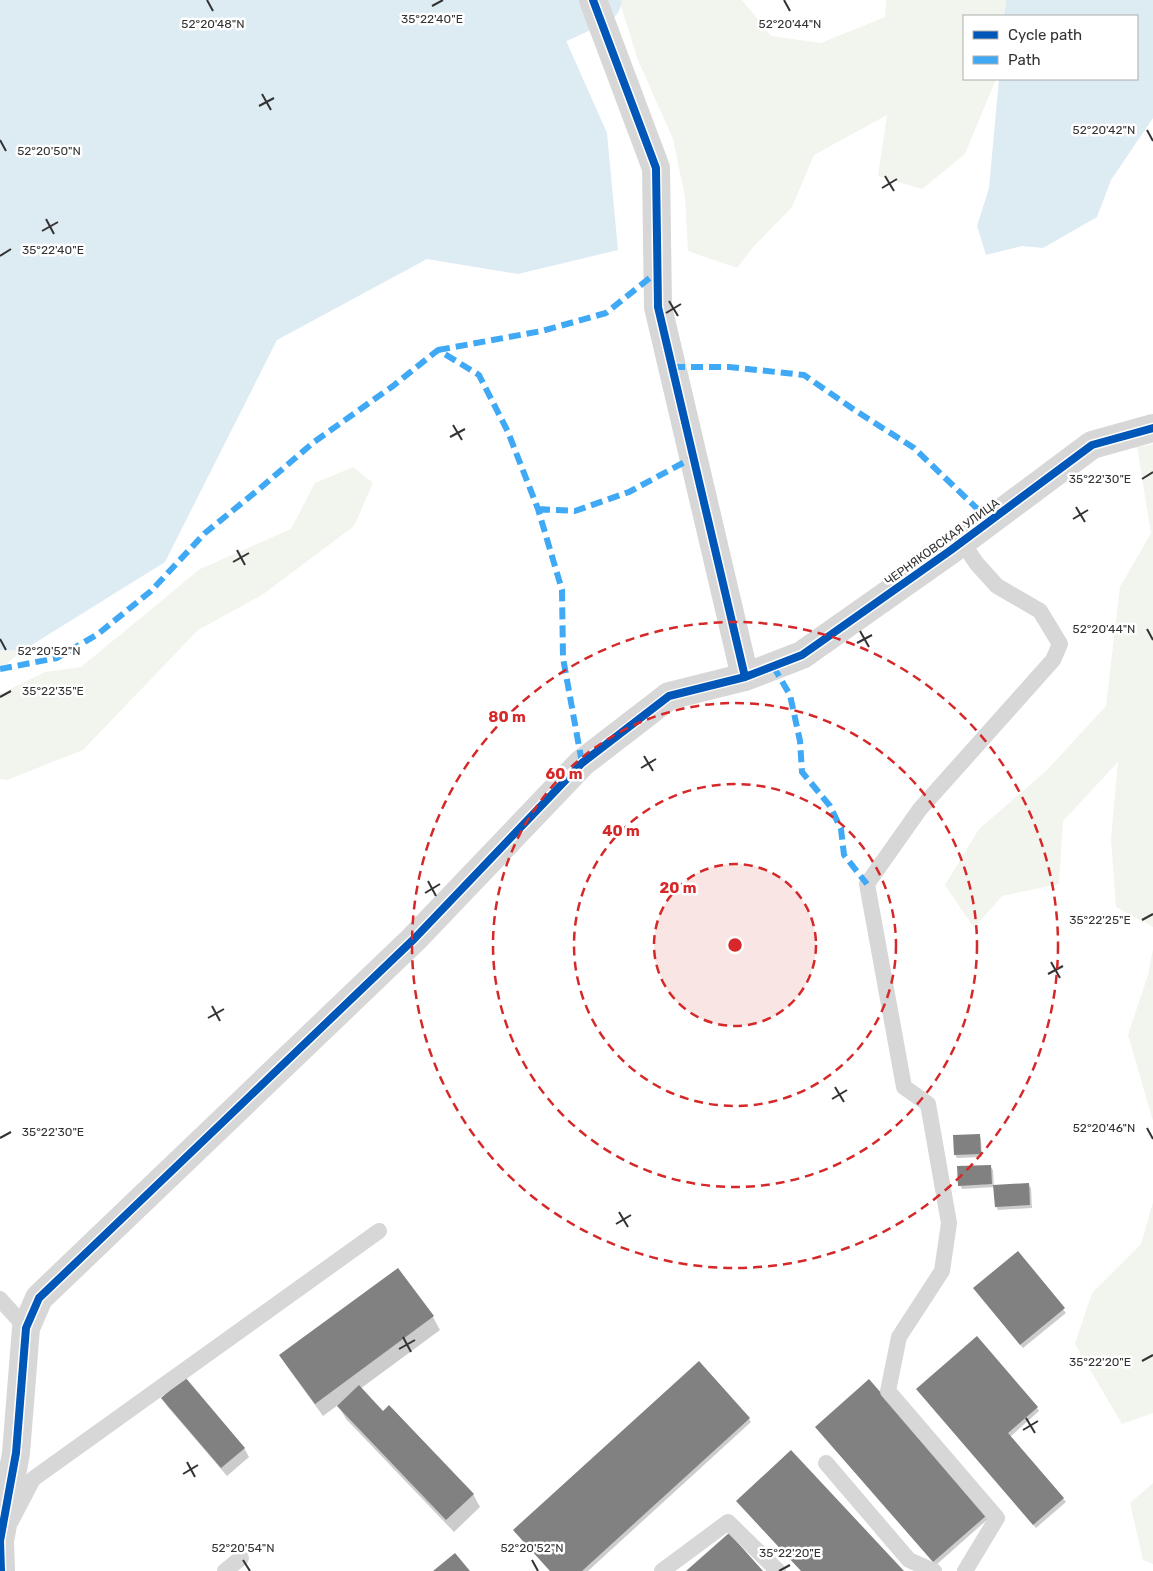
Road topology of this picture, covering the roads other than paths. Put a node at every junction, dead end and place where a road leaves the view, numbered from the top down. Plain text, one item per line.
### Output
1 (593, 0) edge
2 (1153, 428) edge
3 (962, 542) junction
4 (745, 677) junction
5 (378, 1231) dead end
6 (0, 1299) edge
7 (26, 1328) junction
8 (826, 1464) dead end
9 (0, 1541) edge
10 (241, 1558) dead end
11 (0, 1571) edge
12 (225, 1571) edge
13 (662, 1571) edge
14 (778, 1571) edge
15 (934, 1571) edge
16 (965, 1571) edge

1 - 4 street
2 - 3 street, ЧЕРНЯКОВСКАЯ УЛИЦА
3 - 4 street, ЧЕРНЯКОВСКАЯ УЛИЦА
3 - 16 lane
4 - 7 street, ЧЕРНЯКОВСКАЯ УЛИЦА
5 - 9 lane
6 - 7 lane
7 - 9 street, ЧЕРНЯКОВСКАЯ УЛИЦА
8 - 15 lane
9 - 11 street, ЧЕРНЯКОВСКАЯ УЛИЦА
10 - 12 lane
13 - 14 lane

